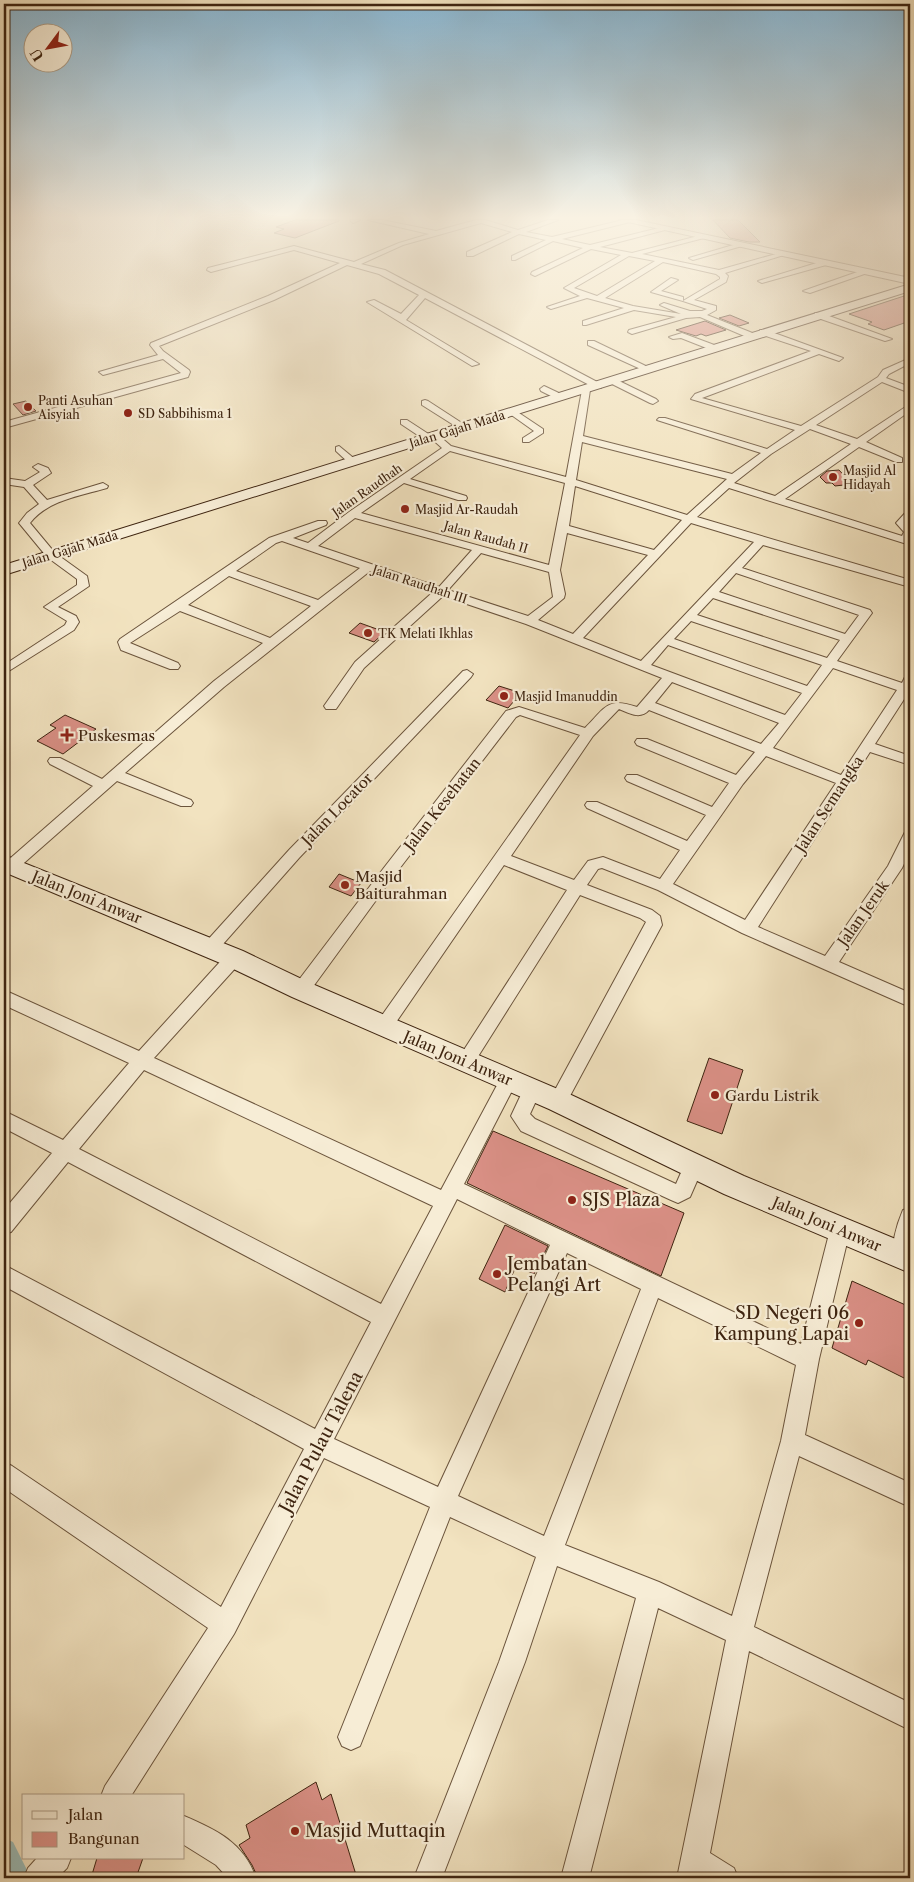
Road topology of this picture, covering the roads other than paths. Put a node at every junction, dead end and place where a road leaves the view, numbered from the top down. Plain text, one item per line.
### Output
1 (247, 308) edge
2 (381, 308) edge
3 (411, 308) edge
4 (449, 308) edge
5 (633, 308) joint
6 (674, 308) edge
7 (712, 308) edge
8 (842, 308) edge
9 (389, 312) junction
10 (374, 315) dead end
11 (701, 315) junction
12 (818, 315) junction
13 (686, 316) junction
14 (402, 318) junction
15 (586, 323) dead end
16 (632, 332) dead end
17 (757, 334) junction
18 (673, 337) dead end
19 (888, 339) dead end
20 (591, 343) dead end
21 (714, 348) junction
22 (817, 352) junction
23 (165, 356) junction
24 (839, 358) dead end
25 (909, 362) edge
26 (475, 364) dead end
27 (648, 370) junction
28 (103, 372) dead end
29 (881, 379) junction
30 (613, 381) junction
31 (592, 388) junction
32 (544, 389) dead end
33 (910, 390) edge
34 (560, 397) junction
35 (653, 401) dead end
36 (47, 402) dead end
37 (426, 403) dead end
38 (910, 407) edge
39 (54, 411) junction
40 (513, 412) junction
41 (662, 420) dead end
42 (404, 422) dead end
43 (4, 425) edge
44 (463, 427) junction
45 (807, 428) junction
46 (431, 437) junction
47 (578, 438) junction
48 (526, 440) dead end
49 (858, 443) junction
50 (448, 448) junction
51 (339, 449) dead end
52 (768, 452) junction
53 (899, 460) dead end
54 (353, 462) junction
55 (38, 467) dead end
56 (404, 480) junction
57 (4, 481) edge
58 (730, 481) junction
59 (571, 482) junction
60 (27, 484) junction
61 (103, 486) dead end
62 (462, 498) dead end
63 (778, 499) junction
64 (45, 504) junction
65 (353, 514) junction
66 (910, 514) edge
67 (691, 517) junction
68 (322, 523) dead end
69 (564, 528) junction
70 (283, 538) junction
71 (761, 541) junction
72 (908, 541) edge
73 (310, 547) junction
74 (479, 550) junction
75 (656, 554) junction
76 (51, 555) junction
77 (368, 567) junction
78 (735, 569) junction
79 (4, 570) edge
80 (554, 570) junction
81 (228, 572) junction
82 (910, 584) edge
83 (441, 591) junction
84 (711, 593) junction
85 (320, 605) junction
86 (179, 606) junction
87 (689, 616) junction
88 (530, 621) junction
89 (576, 638) junction
90 (848, 638) junction
91 (666, 640) junction
92 (273, 643) junction
93 (831, 662) junction
94 (174, 666) dead end
95 (643, 667) junction
96 (4, 670) edge
97 (468, 674) dead end
98 (670, 677) junction
99 (908, 684) edge
100 (810, 691) junction
101 (331, 706) dead end
102 (647, 706) junction
103 (788, 721) junction
104 (588, 733) junction
105 (642, 742) dead end
106 (867, 746) junction
107 (764, 751) junction
108 (55, 761) dead end
109 (910, 762) edge
110 (116, 775) junction
111 (632, 778) dead end
112 (738, 781) junction
113 (844, 781) junction
114 (104, 785) junction
115 (186, 803) dead end
116 (592, 805) dead end
117 (716, 814) junction
118 (910, 836) edge
119 (691, 849) junction
120 (501, 858) junction
121 (7, 864) edge
122 (663, 886) junction
123 (576, 888) junction
124 (748, 929) junction
125 (210, 948) junction
126 (234, 958) junction
127 (828, 964) junction
128 (301, 990) junction
129 (4, 997) edge
130 (910, 1000) edge
131 (384, 1026) junction
132 (142, 1060) junction
133 (466, 1061) junction
134 (509, 1079) junction
135 (532, 1090) junction
136 (558, 1101) junction
137 (4, 1119) edge
138 (64, 1151) junction
139 (694, 1165) junction
140 (449, 1195) junction
141 (910, 1217) edge
142 (4, 1225) edge
143 (840, 1230) junction
144 (562, 1242) junction
145 (906, 1257) edge
146 (4, 1274) edge
147 (653, 1284) junction
148 (386, 1318) junction
149 (808, 1359) junction
150 (792, 1442) junction
151 (319, 1444) junction
152 (4, 1474) edge
153 (910, 1495) edge
154 (444, 1501) junction
155 (550, 1550) junction
156 (650, 1591) junction
157 (225, 1626) junction
158 (740, 1632) junction
159 (910, 1717) edge
160 (351, 1737) dead end
161 (121, 1794) edge
162 (185, 1831) edge
163 (55, 1860) edge
164 (693, 1869) edge
165 (38, 1878) edge
166 (242, 1878) edge
167 (428, 1878) edge
168 (575, 1878) edge
169 (724, 1878) edge

1 - 23 street
2 - 9 street
3 - 14 street
4 - 31 street
5 - 13 street
5 - 15 street
6 - 11 street
7 - 11 street
8 - 12 main road, Jalan Gajah Mada
9 - 10 street
9 - 14 street
11 - 13 street
11 - 17 street
12 - 17 main road, Jalan Gajah Mada
12 - 19 street
13 - 16 street
14 - 26 street
17 - 21 main road, Jalan Gajah Mada
17 - 22 street
18 - 21 street
20 - 27 street
21 - 27 main road, Jalan Gajah Mada
22 - 24 street
22 - 45 street
23 - 28 street
23 - 39 street
25 - 29 street
27 - 30 main road, Jalan Gajah Mada
29 - 33 street
29 - 45 street
30 - 31 main road, Jalan Gajah Mada
30 - 35 street
31 - 34 main road, Jalan Gajah Mada
31 - 47 street
32 - 34 street
34 - 40 main road, Jalan Gajah Mada
36 - 39 street
37 - 44 street
38 - 49 street
39 - 43 street
40 - 44 main road, Jalan Gajah Mada
40 - 48 street
41 - 52 street
42 - 46 street
44 - 46 main road, Jalan Gajah Mada
45 - 49 street
45 - 52 street
46 - 50 street
46 - 54 main road, Jalan Gajah Mada
47 - 58 street
47 - 59 street
49 - 53 street
49 - 63 street
50 - 56 street, Jalan Raudhah
50 - 59 street
51 - 54 street
52 - 58 street
54 - 76 main road, Jalan Gajah Mada
55 - 60 street
56 - 62 street
56 - 65 street, Jalan Raudhah
57 - 60 street
58 - 63 street
58 - 67 street
59 - 67 street
59 - 69 street
60 - 64 street
61 - 64 street
63 - 72 street
64 - 76 street
65 - 73 street, Jalan Raudhah
65 - 74 street, Jalan Raudah II
66 - 72 street
67 - 71 street
67 - 75 street
68 - 70 street
69 - 75 street
69 - 80 street
70 - 73 street, Jalan Raudhah III
70 - 81 street
71 - 78 street
71 - 82 street
73 - 77 street, Jalan Raudhah III
74 - 80 street, Jalan Raudah II
74 - 83 street
75 - 89 street
76 - 79 main road, Jalan Gajah Mada
76 - 96 street
77 - 83 street, Jalan Raudhah III
77 - 85 street
78 - 84 street
78 - 90 street
80 - 88 street
81 - 85 street
81 - 86 street
83 - 88 street, Jalan Raudhah III
83 - 101 street
84 - 87 street
84 - 90 street
85 - 92 street
86 - 92 street
86 - 94 street
87 - 91 street
87 - 93 street
88 - 89 street, Jalan Raudhah III
89 - 95 street, Jalan Raudhah III
90 - 93 street
91 - 95 street
91 - 100 street
92 - 110 street
93 - 99 street
93 - 100 street
95 - 98 street, Jalan Raudhah III
97 - 125 street, Jalan Locator
98 - 102 street
98 - 103 street, Jalan Raudhah III
99 - 106 street, Jalan Semangka
100 - 103 street
102 - 104 street
102 - 107 street
103 - 107 street
104 - 120 street
104 - 128 street, Jalan Kesehatan
105 - 112 street
106 - 109 street
106 - 113 street, Jalan Semangka
107 - 112 street
107 - 113 street
108 - 114 street
110 - 114 street
110 - 115 street
111 - 117 street
112 - 117 street
113 - 124 street, Jalan Semangka
114 - 121 street
116 - 119 street
117 - 119 street
118 - 127 street, Jalan Jeruk
119 - 122 street
120 - 123 street
120 - 131 street
121 - 125 main road, Jalan Joni Anwar
122 - 123 street
122 - 124 street
123 - 133 street
123 - 136 street
124 - 127 street
125 - 126 main road, Jalan Joni Anwar
126 - 128 main road, Jalan Joni Anwar
126 - 132 street
127 - 130 street
128 - 131 main road, Jalan Joni Anwar
129 - 132 street
131 - 133 main road, Jalan Joni Anwar
132 - 138 street
132 - 140 street
133 - 134 main road, Jalan Joni Anwar
134 - 135 main road, Jalan Joni Anwar
134 - 140 street, Jalan Pulau Talena
135 - 136 main road, Jalan Joni Anwar
135 - 139 street
136 - 139 main road, Jalan Joni Anwar
137 - 138 street
138 - 142 street
138 - 148 street
139 - 143 main road, Jalan Joni Anwar
140 - 144 street
140 - 148 street, Jalan Pulau Talena
141 - 145 street
143 - 145 main road, Jalan Joni Anwar
143 - 149 street
144 - 147 street
144 - 154 street
146 - 151 street
147 - 149 street
147 - 155 street
148 - 151 street, Jalan Pulau Talena
149 - 150 street
150 - 153 street
150 - 158 street
151 - 154 street
151 - 157 street, Jalan Pulau Talena
152 - 157 street
154 - 155 street
154 - 160 street
155 - 156 street
155 - 167 street
156 - 158 street
156 - 168 street
157 - 161 street, Jalan Pulau Talena
158 - 159 street
158 - 164 street
162 - 166 street
163 - 165 street
164 - 169 street

